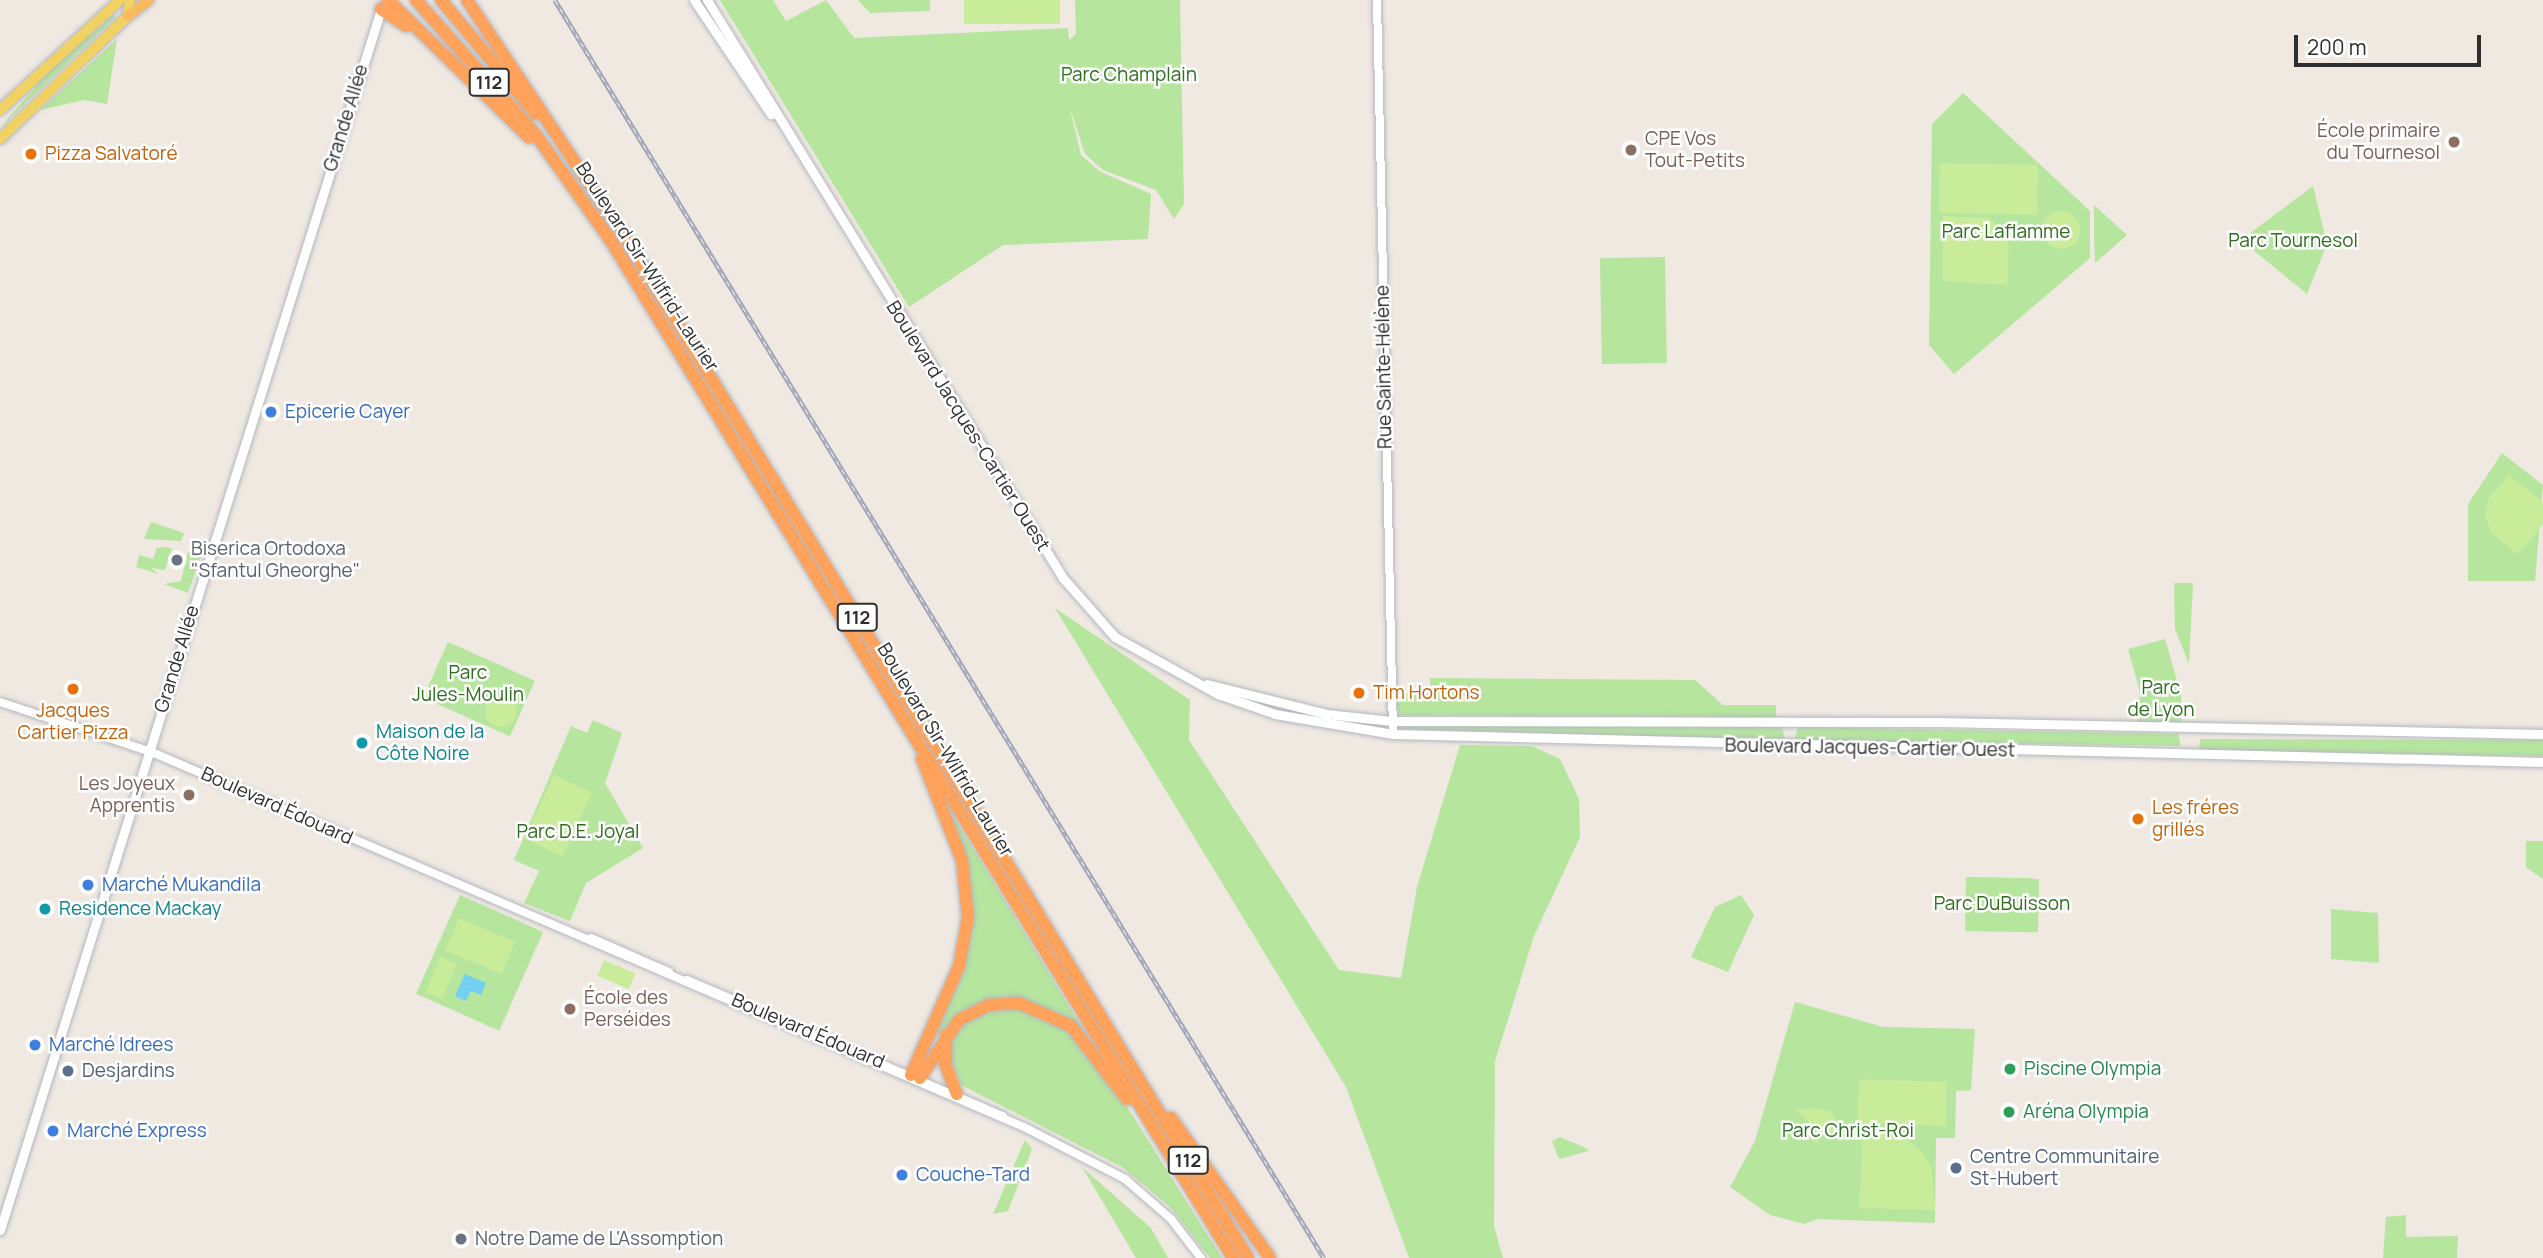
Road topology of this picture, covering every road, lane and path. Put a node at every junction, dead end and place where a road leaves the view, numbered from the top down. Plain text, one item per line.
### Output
1 (120, 0) edge
2 (130, 0) edge
3 (149, 0) edge
4 (416, 0) edge
5 (441, 0) edge
6 (467, 0) edge
7 (694, 0) edge
8 (707, 0) edge
9 (1377, 0) edge
10 (384, 4) edge
11 (128, 16) junction
12 (0, 110) edge
13 (778, 120) junction
14 (0, 139) edge
15 (561, 144) junction
16 (560, 166) junction
17 (1207, 684) junction
18 (0, 702) edge
19 (1392, 721) junction
20 (1393, 734) junction
21 (2543, 734) edge
22 (914, 736) junction
23 (149, 751) junction
24 (2543, 762) edge
25 (946, 1035) junction
26 (1128, 1062) junction
27 (913, 1080) junction
28 (957, 1094) junction
29 (1026, 1128) junction
30 (1170, 1155) junction
31 (0, 1230) edge
32 (1201, 1258) edge
33 (1233, 1258) edge
34 (1248, 1258) edge
35 (1269, 1258) edge

1 - 12 main road
2 - 11 main road
3 - 11 highway
4 - 16 highway, Boulevard Sir-Wilfrid-Laurier / 112
5 - 15 highway
6 - 15 highway
7 - 13 main road, Boulevard Jacques-Cartier Ouest
8 - 13 main road, Boulevard Jacques-Cartier Ouest
9 - 19 street, Rue Sainte-Hélène
10 - 16 highway
10 - 23 main road, Grande Allée
11 - 14 main road
13 - 17 main road, Boulevard Jacques-Cartier Ouest
15 - 26 highway, Boulevard Sir-Wilfrid-Laurier / 112
16 - 22 highway, Boulevard Sir-Wilfrid-Laurier / 112
17 - 19 main road, Boulevard Jacques-Cartier Ouest
17 - 20 main road, Boulevard Jacques-Cartier Ouest
18 - 23 street, Boulevard Édouard
19 - 20 street, Rue Sainte-Hélène
19 - 21 main road, Boulevard Jacques-Cartier Ouest
20 - 24 main road, Boulevard Jacques-Cartier Ouest
22 - 27 highway
22 - 30 highway, Boulevard Sir-Wilfrid-Laurier / 112
23 - 27 street, Boulevard Édouard
23 - 31 main road, Grande Allée
25 - 27 highway
25 - 28 highway
25 - 30 highway
26 - 34 highway, Boulevard Sir-Wilfrid-Laurier / 112
26 - 35 highway
27 - 28 street, Boulevard Édouard
27 - 29 street, Boulevard Édouard
28 - 29 street, Boulevard Édouard
29 - 32 street, Boulevard Édouard
30 - 33 highway, Boulevard Sir-Wilfrid-Laurier / 112

